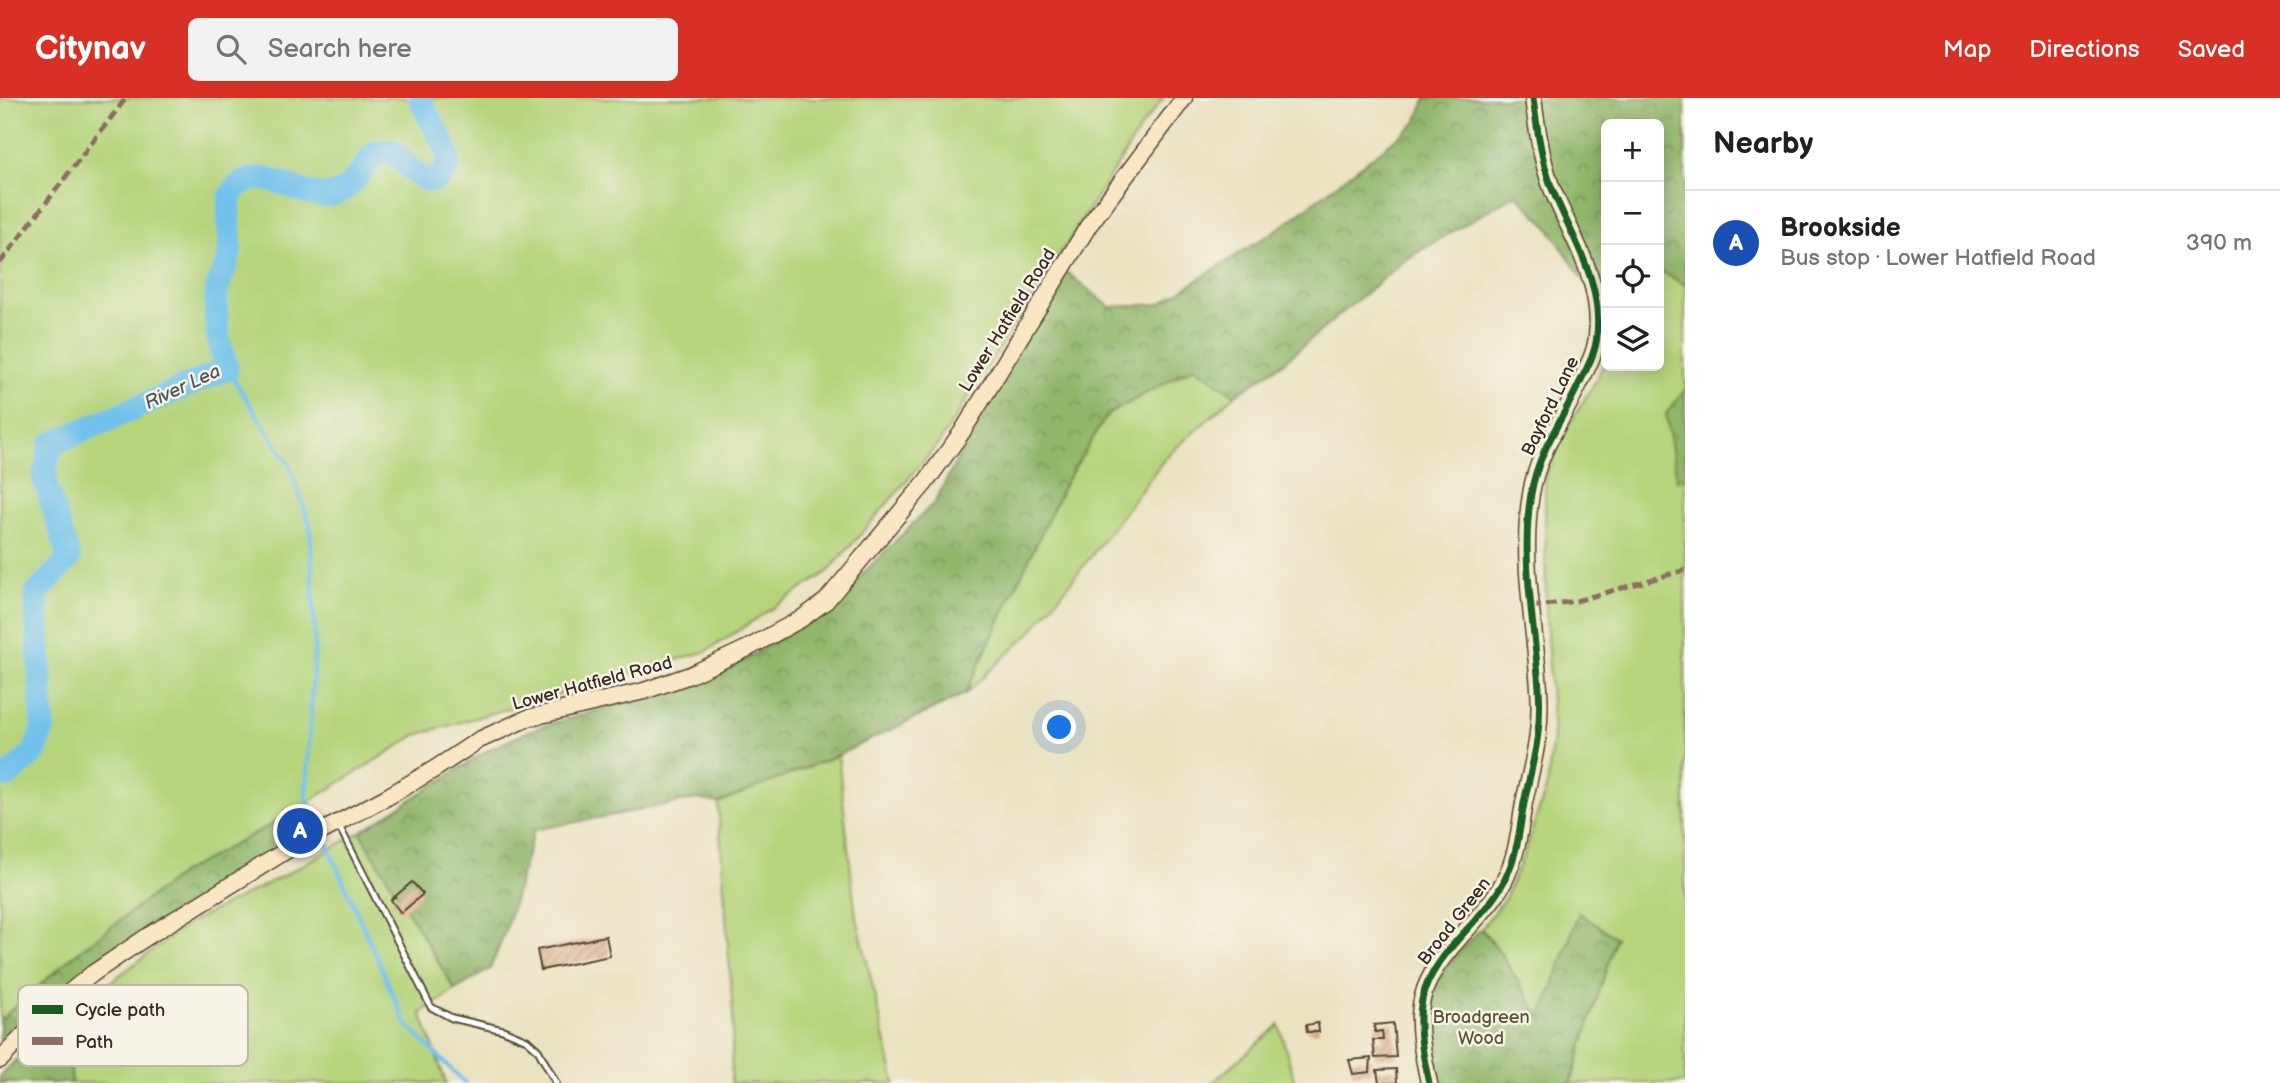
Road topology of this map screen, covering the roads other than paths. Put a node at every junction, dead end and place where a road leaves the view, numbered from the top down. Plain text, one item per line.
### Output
1 (1184, 98) edge
2 (1533, 98) edge
3 (337, 823) junction
4 (1513, 861) joint
5 (79, 985) edge
6 (18, 1041) edge
7 (0, 1060) edge
8 (555, 1083) edge
9 (1429, 1083) edge

1 - 3 main road, Lower Hatfield Road
2 - 4 main road, Bayford Lane
3 - 5 main road, Lower Hatfield Road
3 - 8 lane
4 - 9 main road, Broad Green
6 - 7 main road, Lower Hatfield Road

